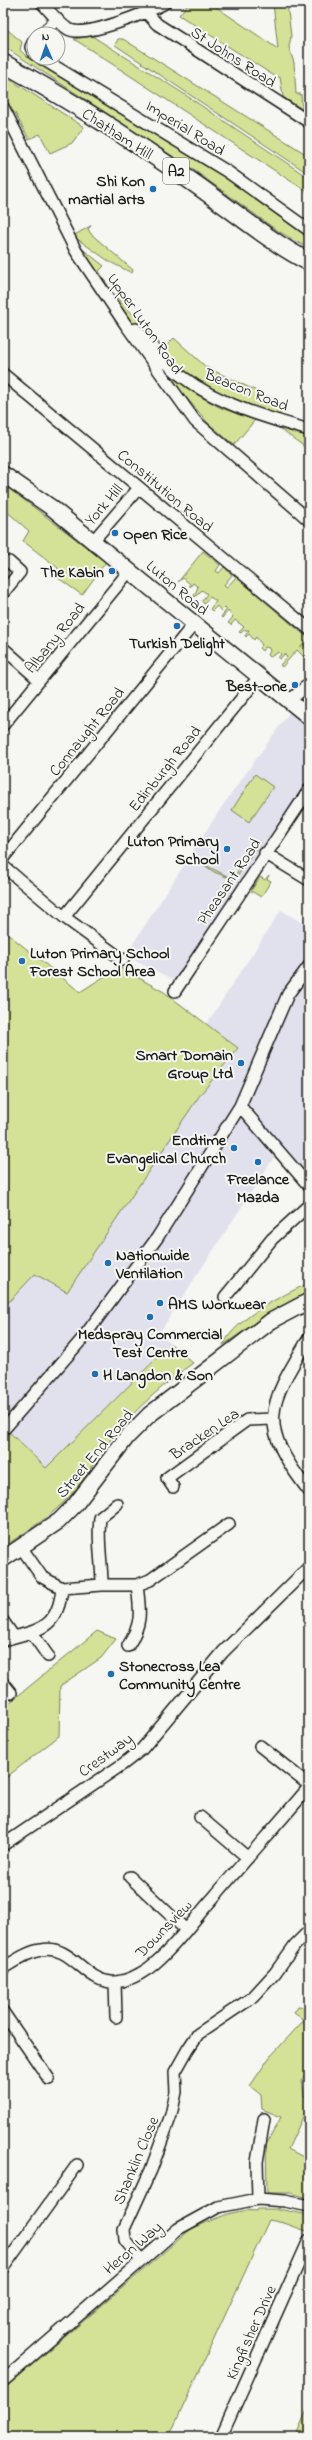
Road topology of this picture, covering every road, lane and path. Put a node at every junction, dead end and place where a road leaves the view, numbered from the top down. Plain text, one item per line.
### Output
1 (42, 3) edge
2 (165, 3) edge
3 (146, 12) junction
4 (57, 19) junction
5 (50, 26) edge
6 (3, 63) edge
7 (54, 66) edge
8 (3, 107) edge
9 (309, 122) edge
10 (309, 230) edge
11 (309, 262) edge
12 (126, 325) junction
13 (3, 374) edge
14 (309, 430) edge
15 (3, 474) edge
16 (138, 489) junction
17 (309, 520) edge
18 (93, 541) junction
19 (9, 562) dead end
20 (130, 570) junction
21 (3, 593) edge
22 (194, 624) junction
23 (309, 629) edge
24 (3, 649) edge
25 (259, 677) junction
26 (39, 680) junction
27 (309, 684) edge
28 (290, 701) junction
29 (309, 717) edge
30 (3, 725) edge
31 (309, 790) edge
32 (265, 853) junction
33 (3, 858) edge
34 (3, 866) edge
35 (309, 880) edge
36 (64, 917) junction
37 (123, 960) dead end
38 (309, 966) edge
39 (175, 991) dead end
40 (240, 1106) junction
41 (309, 1186) edge
42 (309, 1205) edge
43 (225, 1297) dead end
44 (307, 1305) edge
45 (309, 1338) edge
46 (272, 1419) junction
47 (5, 1428) dead end
48 (173, 1487) dead end
49 (309, 1491) edge
50 (117, 1504) dead end
51 (229, 1524) dead end
52 (21, 1547) junction
53 (3, 1559) edge
54 (309, 1567) edge
55 (102, 1584) junction
56 (137, 1585) junction
57 (62, 1588) junction
58 (3, 1621) edge
59 (32, 1633) junction
60 (14, 1637) junction
61 (3, 1640) edge
62 (128, 1646) dead end
63 (48, 1656) dead end
64 (3, 1683) edge
65 (11, 1693) dead end
66 (260, 1746) dead end
67 (309, 1786) edge
68 (200, 1817) dead end
69 (3, 1845) edge
70 (248, 1858) junction
71 (130, 1876) dead end
72 (186, 1930) junction
73 (309, 1931) edge
74 (3, 1968) edge
75 (115, 1982) junction
76 (3, 2012) edge
77 (116, 2017) dead end
78 (49, 2079) dead end
79 (264, 2119) dead end
80 (77, 2165) dead end
81 (258, 2199) junction
82 (309, 2206) edge
83 (309, 2240) edge
84 (141, 2260) junction
85 (3, 2268) edge
86 (3, 2381) edge
87 (221, 2437) edge

1 - 4 street
2 - 3 street
3 - 4 street
3 - 9 street, St Johns Road
4 - 5 street
6 - 11 main road, Chatham Hill / A2
7 - 10 street, Imperial Road
8 - 12 street, Upper Luton Road
12 - 14 street, Beacon Road
12 - 17 street, Upper Luton Road
13 - 16 street, Constitution Road
15 - 18 street, Luton Road
16 - 18 street, York Hill
16 - 23 street, Constitution Road
18 - 20 street, Luton Road
19 - 21 street
20 - 22 street, Luton Road
20 - 26 street, Albany Road
22 - 25 street, Luton Road
22 - 33 street, Connaught Road
24 - 26 street
25 - 28 street, Luton Road
25 - 36 street, Edinburgh Road
26 - 30 street, Albany Road
27 - 28 street
28 - 29 street, Luton Road
31 - 32 street, Pheasant Road
32 - 35 street
32 - 39 street, Pheasant Road
34 - 36 street
36 - 37 street
38 - 40 street
40 - 41 street
40 - 47 street
42 - 43 street
44 - 52 street, Street End Road
45 - 46 street
46 - 48 street, Bracken Lea
46 - 49 street
50 - 55 street
51 - 56 street
52 - 53 street, Street End Road
52 - 57 street
54 - 69 street, Crestway
55 - 56 street
55 - 57 street
56 - 62 street
57 - 59 street
58 - 60 street
59 - 60 street
59 - 63 street
60 - 61 street
64 - 65 street
66 - 67 street
67 - 70 street, Downsview
68 - 70 street
70 - 72 street, Downsview
71 - 72 street
72 - 75 street, Downsview
73 - 84 street, Shanklin Close
74 - 75 street, Downsview
75 - 77 street
76 - 78 street
79 - 81 street
80 - 85 street
81 - 82 street, Heron Way
81 - 84 street, Heron Way
83 - 87 street, Kingfisher Drive
84 - 86 street, Heron Way

